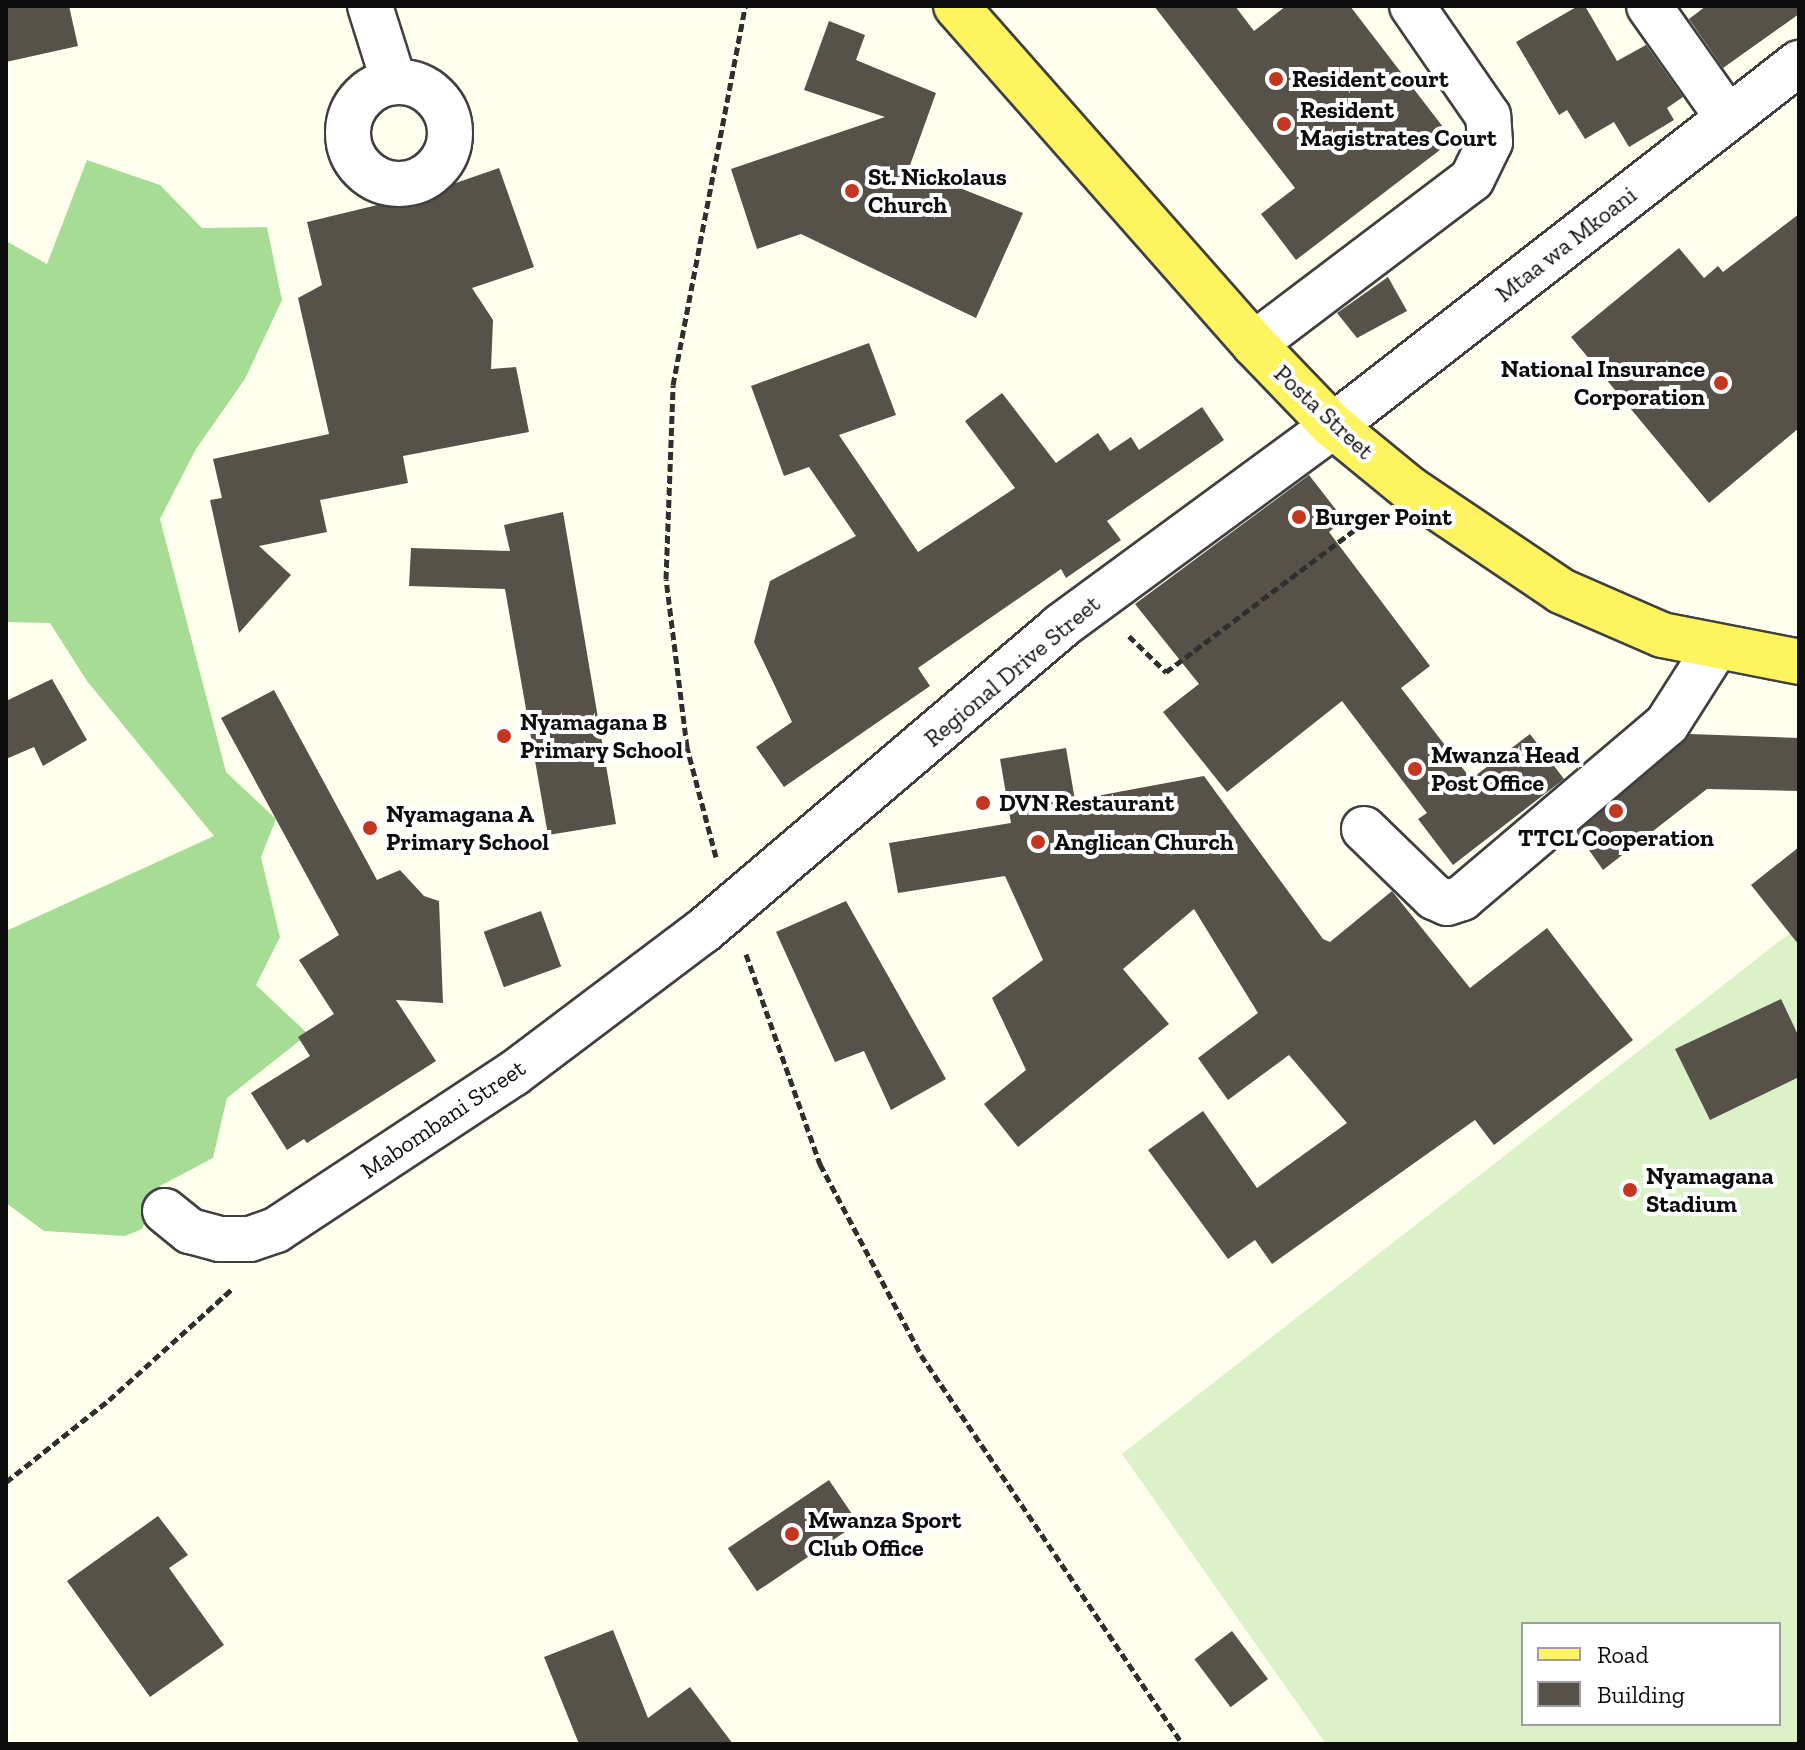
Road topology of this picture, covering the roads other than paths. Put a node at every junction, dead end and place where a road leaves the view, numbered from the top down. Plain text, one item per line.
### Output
1 (370, 6) edge
2 (956, 6) edge
3 (1412, 6) edge
4 (1649, 6) edge
5 (1799, 63) edge
6 (394, 82) dead end
7 (1728, 118) junction
8 (1254, 344) junction
9 (1333, 426) junction
10 (1716, 647) junction
11 (1799, 662) edge
12 (1364, 829) dead end
13 (717, 920) joint
14 (165, 1211) dead end

1 - 6 street
2 - 8 main road, Posta Street
3 - 8 street
4 - 7 street
5 - 7 street, Mtaa wa Mkoani
7 - 9 street, Mtaa wa Mkoani
8 - 9 main road, Posta Street
9 - 10 main road, Posta Street
9 - 13 street, Regional Drive Street
10 - 11 main road, Posta Street
10 - 12 street
13 - 14 street, Mabombani Street

